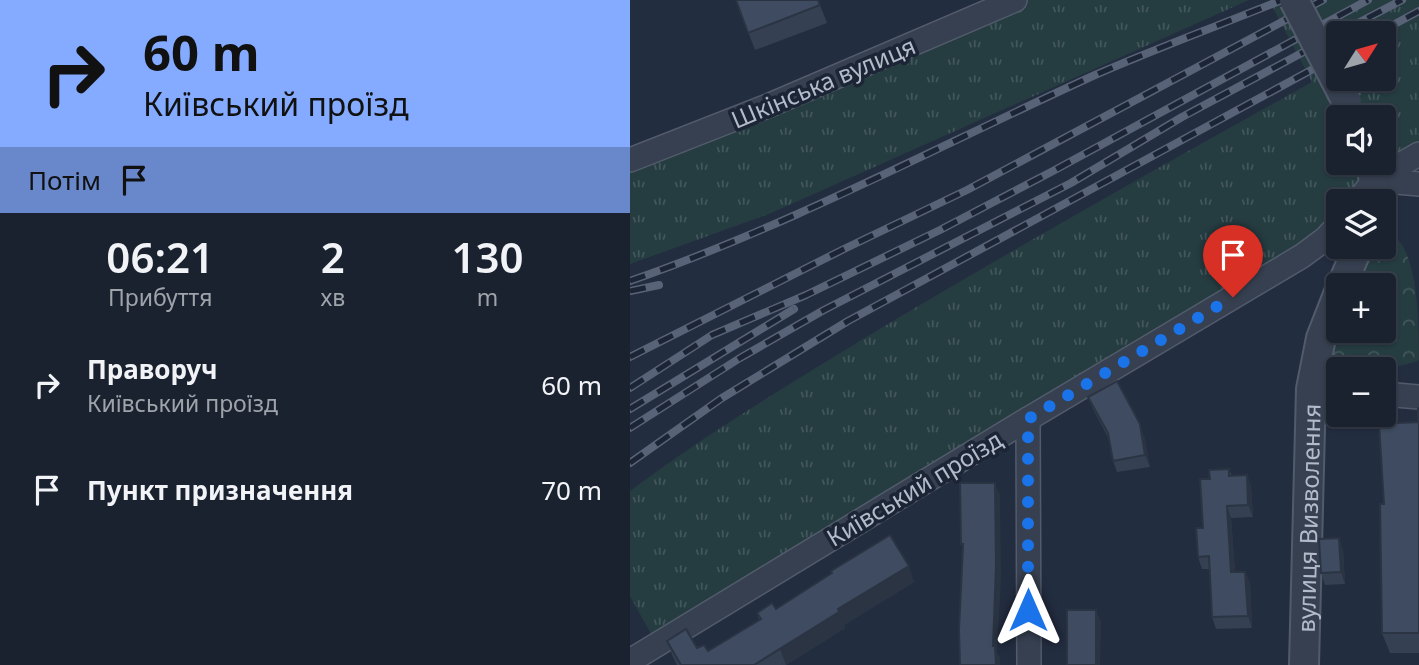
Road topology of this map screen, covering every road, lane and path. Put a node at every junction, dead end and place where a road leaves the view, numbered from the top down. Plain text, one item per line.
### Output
1 (1015, 0) edge
2 (1294, 0) edge
3 (1349, 105) edge
4 (1419, 154) edge
5 (630, 160) edge
6 (1419, 184) edge
7 (1368, 186) edge
8 (1326, 238) edge
9 (1326, 325) edge
10 (1325, 390) edge
11 (1396, 395) edge
12 (1419, 397) edge
13 (1028, 419) junction
14 (630, 662) edge
15 (1029, 665) edge
16 (1304, 665) edge

1 - 5 street, Шкінська вулиця
2 - 3 street, bridge
4 - 7 street
6 - 7 street
8 - 13 street, Київський проїзд
9 - 10 street, вулиця Визволення
10 - 16 street, вулиця Визволення
11 - 12 street
13 - 14 street, Київський проїзд
13 - 15 street

